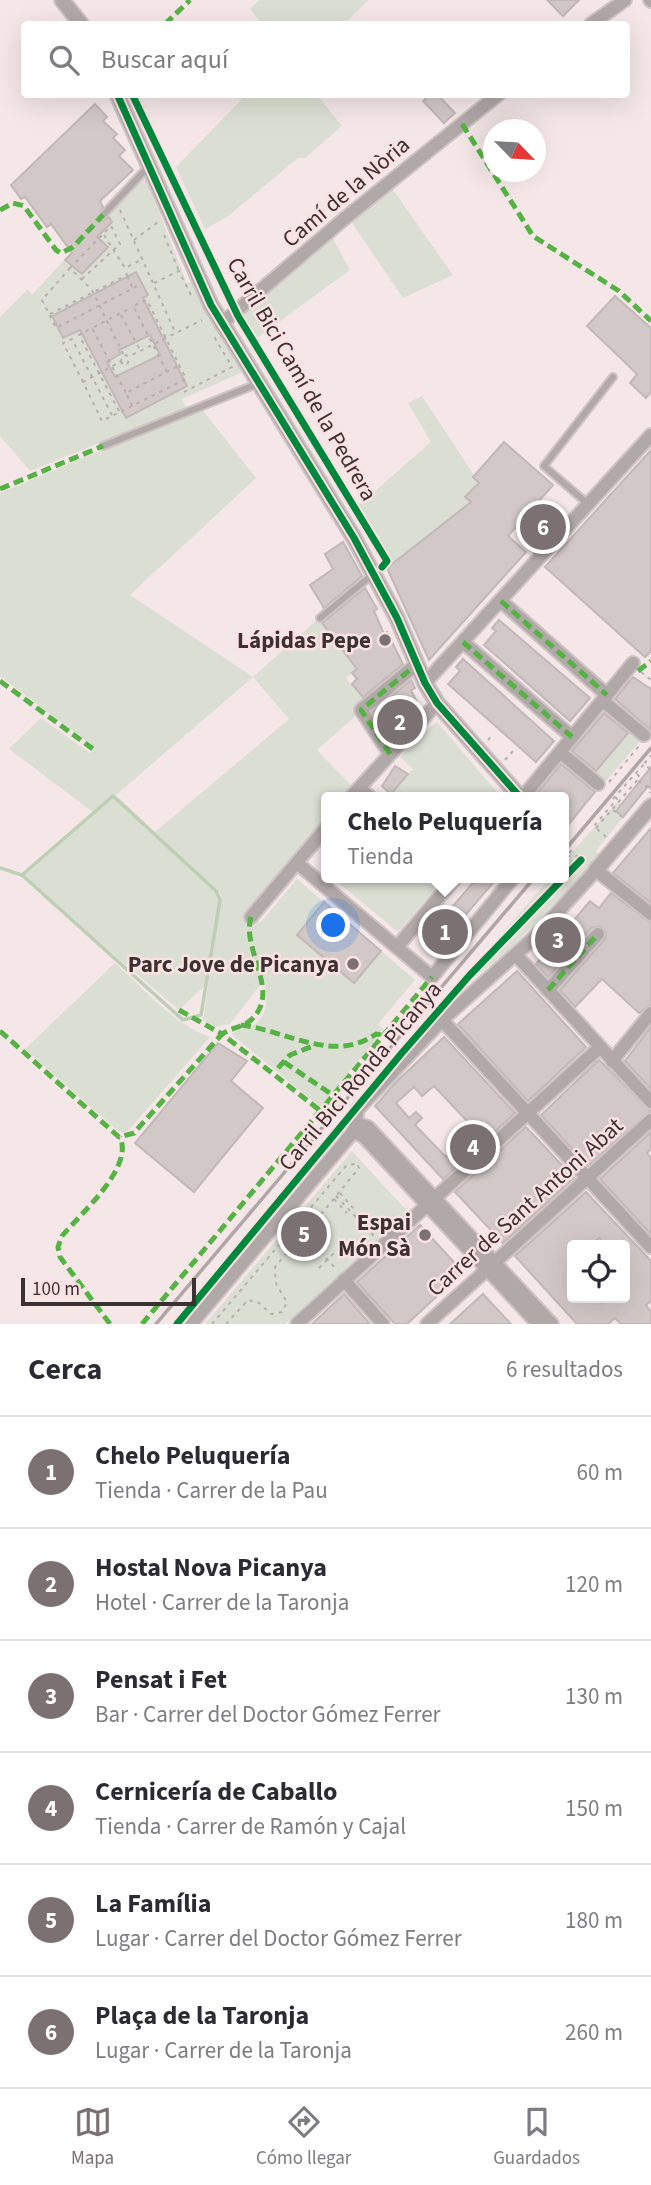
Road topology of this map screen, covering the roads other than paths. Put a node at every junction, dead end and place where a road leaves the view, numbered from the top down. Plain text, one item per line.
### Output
1 (62, 0) edge
2 (625, 0) edge
3 (77, 13) edge
4 (595, 21) edge
5 (119, 98) edge
6 (494, 98) edge
7 (150, 165) junction
8 (103, 215) dead end
9 (221, 324) junction
10 (613, 377) dead end
11 (260, 383) junction
12 (651, 435) edge
13 (103, 446) dead end
14 (589, 505) junction
15 (373, 575) junction
16 (500, 601) junction
17 (320, 618) dead end
18 (463, 642) junction
19 (417, 664) junction
20 (635, 666) road end
21 (425, 683) junction
22 (605, 698) junction
23 (437, 703) junction
24 (572, 737) junction
25 (643, 739) road end
26 (560, 752) junction
27 (390, 754) junction
28 (603, 784) road end
29 (356, 792) edge
30 (517, 792) edge
31 (525, 792) edge
32 (650, 800) edge
33 (321, 834) edge
34 (297, 863) junction
35 (596, 870) junction
36 (451, 883) edge
37 (509, 883) edge
38 (651, 914) edge
39 (251, 917) dead end
40 (598, 934) dead end
41 (397, 947) junction
42 (516, 955) junction
43 (548, 990) junction
44 (651, 1013) edge
45 (442, 1020) junction
46 (599, 1048) junction
47 (612, 1061) junction
48 (651, 1102) edge
49 (528, 1114) junction
50 (651, 1120) edge
51 (353, 1127) junction
52 (588, 1179) junction
53 (431, 1201) junction
54 (651, 1247) edge
55 (490, 1265) junction
56 (342, 1277) junction
57 (191, 1324) edge
58 (297, 1324) edge
59 (383, 1324) edge
60 (427, 1324) edge
61 (538, 1324) edge
62 (552, 1324) edge

1 - 3 street
2 - 4 street
5 - 7 street
6 - 9 street, Camí de la Nòria
7 - 8 lane
7 - 9 street
9 - 11 street
10 - 14 lane
11 - 13 lane
11 - 15 street
12 - 14 street
14 - 16 street
15 - 17 lane
15 - 19 street
16 - 18 street
16 - 22 street
18 - 21 street
18 - 24 street
19 - 21 street
19 - 27 street
20 - 22 street
21 - 23 street
22 - 24 street
22 - 25 street
23 - 27 street
23 - 30 street
24 - 26 street
26 - 28 street
26 - 31 street
27 - 29 street
32 - 35 street
33 - 34 street
34 - 39 street
34 - 41 street
35 - 38 street
35 - 42 street
36 - 41 street
37 - 41 street
40 - 43 street
42 - 43 street
42 - 45 street
43 - 46 street
44 - 47 street
45 - 49 street
45 - 51 street
46 - 47 street
46 - 49 street
47 - 48 street
49 - 52 street
49 - 53 street
50 - 52 street, Carrer de Sant Antoni Abat
51 - 53 street
51 - 57 street
52 - 54 street
52 - 55 street, Carrer de Sant Antoni Abat
53 - 55 street
53 - 56 street
55 - 60 street, Carrer de Sant Antoni Abat
55 - 61 street
55 - 62 street
56 - 58 street
56 - 59 street

